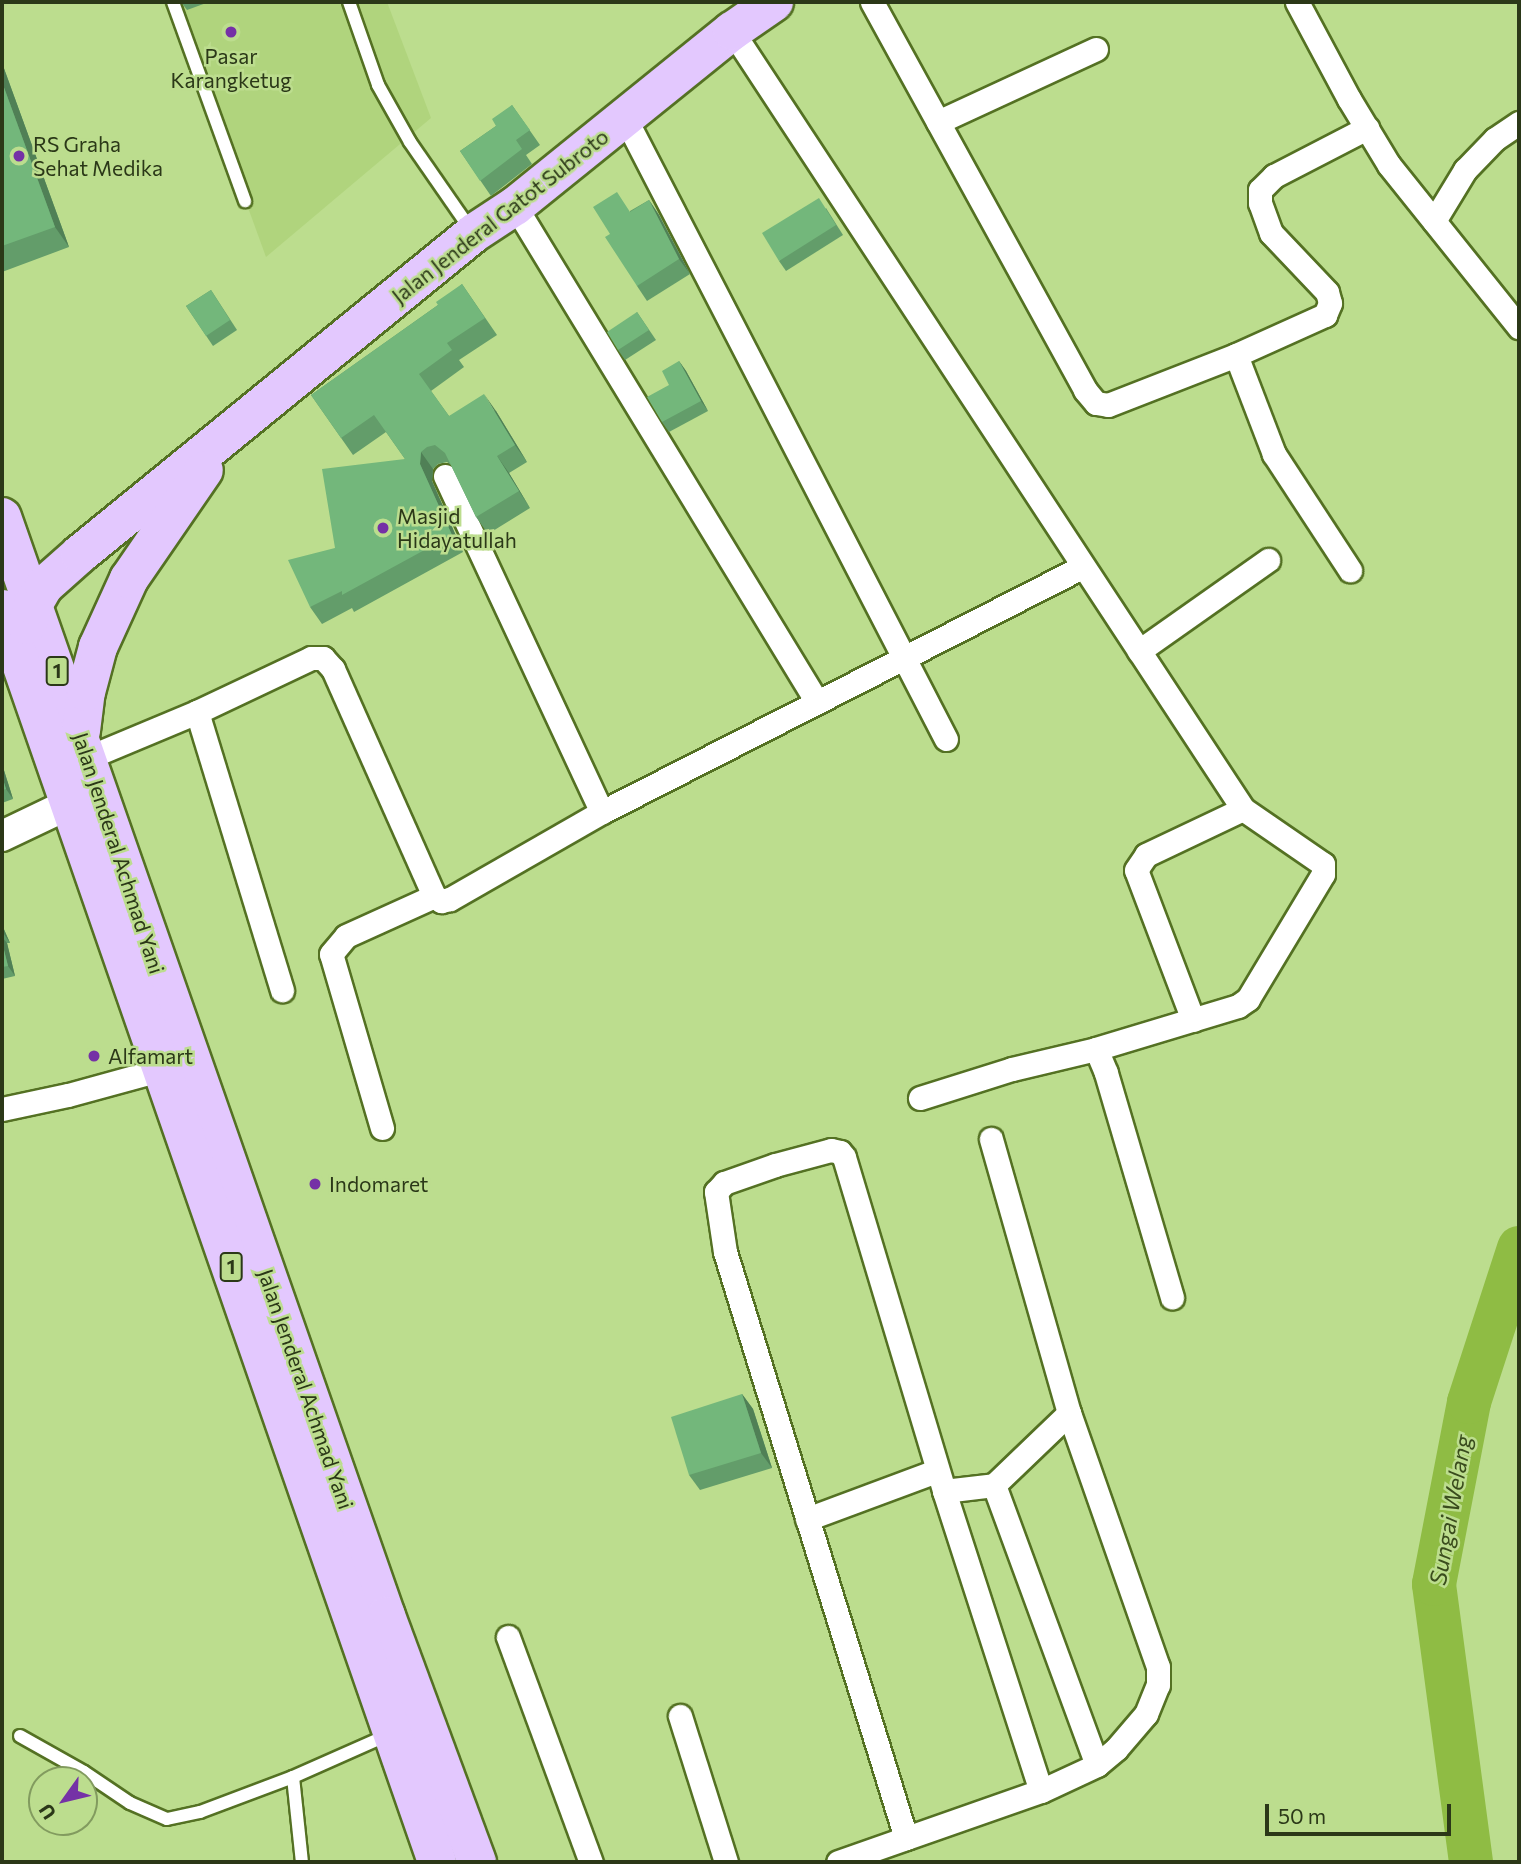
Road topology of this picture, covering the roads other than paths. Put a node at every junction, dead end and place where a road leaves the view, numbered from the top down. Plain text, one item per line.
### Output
1 (173, 2) edge
2 (349, 2) edge
3 (774, 2) edge
4 (872, 2) edge
5 (1297, 2) edge
6 (732, 31) junction
7 (1096, 48) dead end
8 (625, 118) junction
9 (938, 122) junction
10 (1519, 123) edge
11 (1367, 128) junction
12 (245, 201) dead end
13 (515, 206) junction
14 (1434, 221) junction
15 (474, 233) junction
16 (1519, 327) edge
17 (1236, 355) junction
18 (229, 434) junction
19 (445, 477) edge
20 (2, 517) edge
21 (1268, 560) dead end
22 (1082, 567) junction
23 (1350, 570) dead end
24 (17, 607) edge
25 (1139, 651) junction
26 (902, 658) junction
27 (817, 702) junction
28 (197, 712) junction
29 (946, 739) dead end
30 (84, 747) junction
31 (69, 804) junction
32 (1243, 809) junction
33 (602, 812) junction
34 (2, 836) edge
35 (434, 896) junction
36 (282, 990) dead end
37 (1194, 1020) junction
38 (1096, 1049) junction
39 (163, 1069) junction
40 (920, 1098) dead end
41 (2, 1109) edge
42 (382, 1128) dead end
43 (991, 1139) dead end
44 (1172, 1297) dead end
45 (1069, 1413) junction
46 (940, 1481) junction
47 (994, 1485) junction
48 (807, 1519) junction
49 (508, 1637) dead end
50 (680, 1716) dead end
51 (408, 1726) junction
52 (20, 1735) dead end
53 (1097, 1765) junction
54 (293, 1777) junction
55 (1041, 1791) junction
56 (906, 1838) junction
57 (302, 1862) edge
58 (437, 1862) edge
59 (477, 1862) edge
60 (591, 1862) edge
61 (726, 1862) edge
62 (838, 1862) edge

1 - 12 lane
2 - 15 lane
3 - 6 highway, Jalan Jenderal Gatot Subroto
4 - 9 street
5 - 11 street
6 - 8 highway, Jalan Jenderal Gatot Subroto
6 - 22 street
7 - 9 street
8 - 13 highway, Jalan Jenderal Gatot Subroto
8 - 26 street
9 - 17 street
10 - 14 street
11 - 14 street
11 - 17 street
13 - 15 highway, Jalan Jenderal Gatot Subroto
13 - 27 street
14 - 16 street
15 - 18 highway, Jalan Jenderal Gatot Subroto
17 - 23 street
18 - 24 highway, Jalan Jenderal Gatot Subroto
18 - 30 highway, Jalan Jenderal Gatot Subroto
19 - 33 street
20 - 24 highway, Jalan Jenderal Achmad Yani / 1
21 - 25 street
22 - 25 street
22 - 26 street
24 - 30 highway, Jalan Jenderal Achmad Yani / 1
24 - 31 highway, Jalan Jenderal Achmad Yani / 1
25 - 32 street
26 - 27 street
26 - 29 street
27 - 33 street
28 - 30 street
28 - 35 street
28 - 36 street
30 - 51 highway, Jalan Jenderal Achmad Yani / 1
31 - 34 street
31 - 39 highway, Jalan Jenderal Achmad Yani / 1
32 - 37 street
32 - 37 street
33 - 35 street
35 - 42 street
37 - 38 street
38 - 40 street
38 - 44 street
39 - 41 street
39 - 51 highway, Jalan Jenderal Achmad Yani / 1
43 - 45 street
45 - 47 street
45 - 53 street
46 - 47 street
46 - 48 street
46 - 48 street
46 - 55 street
47 - 53 street
48 - 56 street
49 - 60 street
50 - 61 street
51 - 54 lane
51 - 58 highway, Jalan Jenderal Achmad Yani / 1
51 - 59 highway, Jalan Jenderal Achmad Yani / 1
52 - 54 lane
53 - 55 street
54 - 57 lane
55 - 56 street
56 - 62 street

